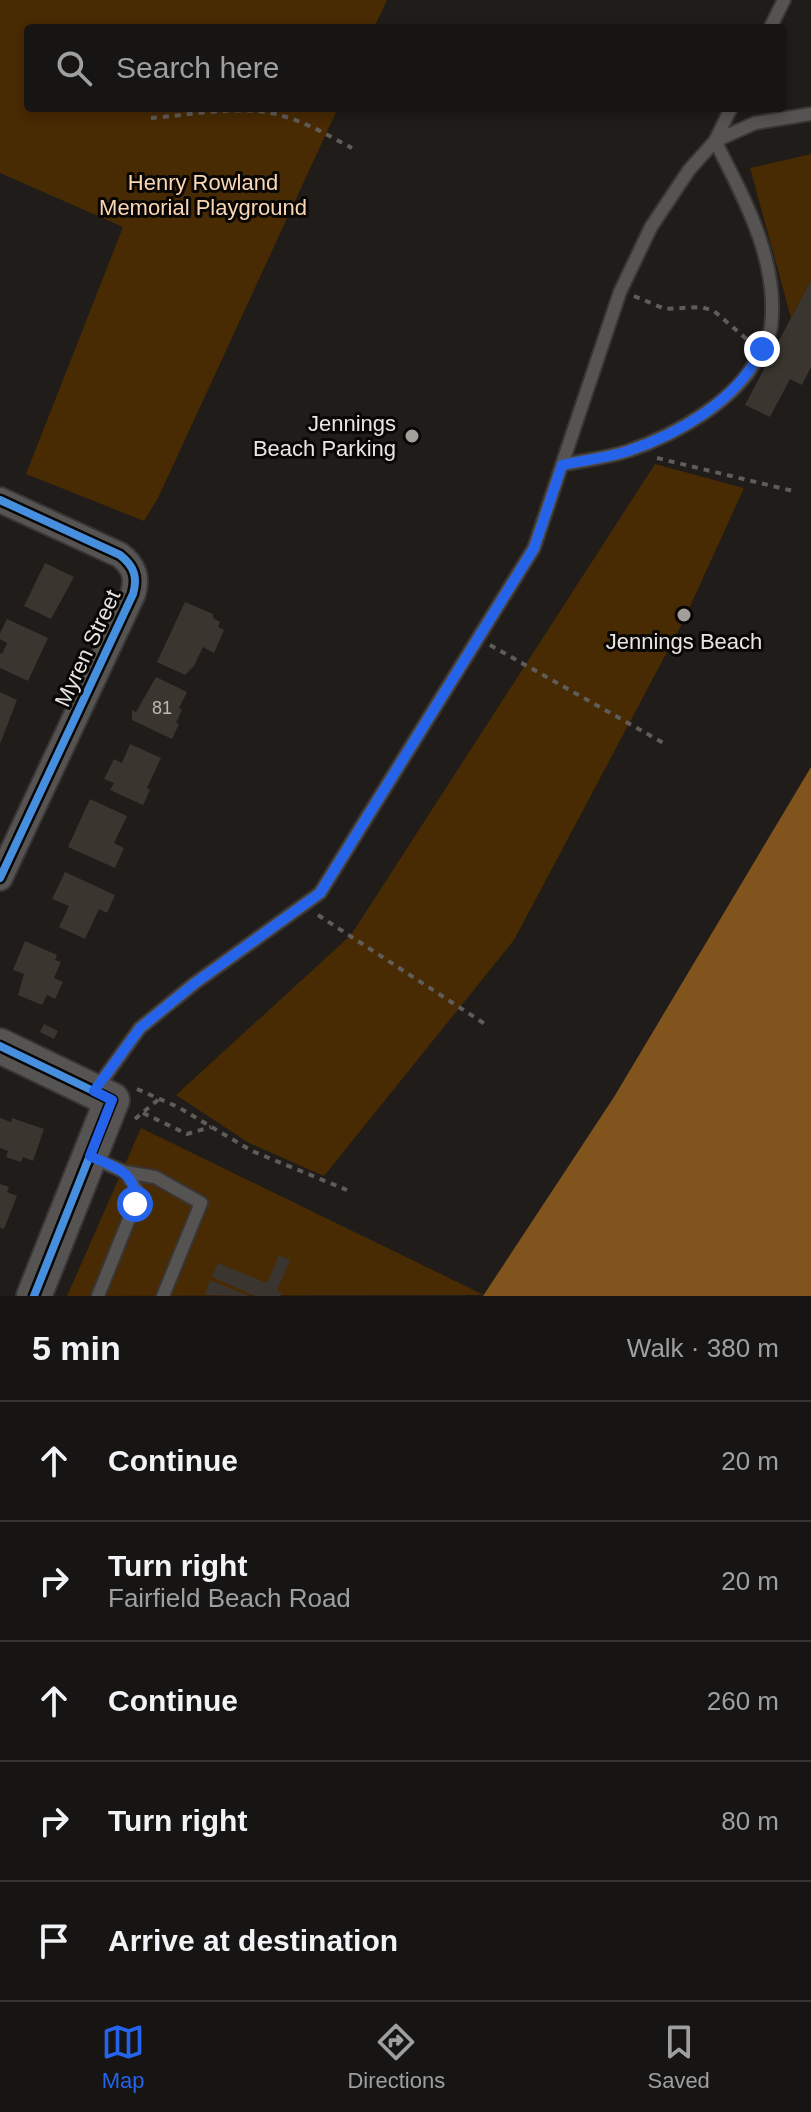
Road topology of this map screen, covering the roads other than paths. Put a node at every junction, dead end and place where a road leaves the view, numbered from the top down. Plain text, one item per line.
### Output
1 (784, 0) edge
2 (772, 24) edge
3 (729, 112) edge
4 (811, 114) edge
5 (715, 141) junction
6 (562, 465) junction
7 (0, 500) edge
8 (0, 878) edge
9 (0, 1046) edge
10 (104, 1089) junction
11 (90, 1156) junction
12 (125, 1172) junction
13 (34, 1296) edge
14 (98, 1296) edge
15 (163, 1296) edge

1 - 2 lane
3 - 5 lane
4 - 5 lane
5 - 6 lane
5 - 6 lane
6 - 10 lane
7 - 8 street, Myren Street
9 - 10 street
10 - 11 street
11 - 12 lane
11 - 13 street
12 - 14 lane
12 - 15 lane

